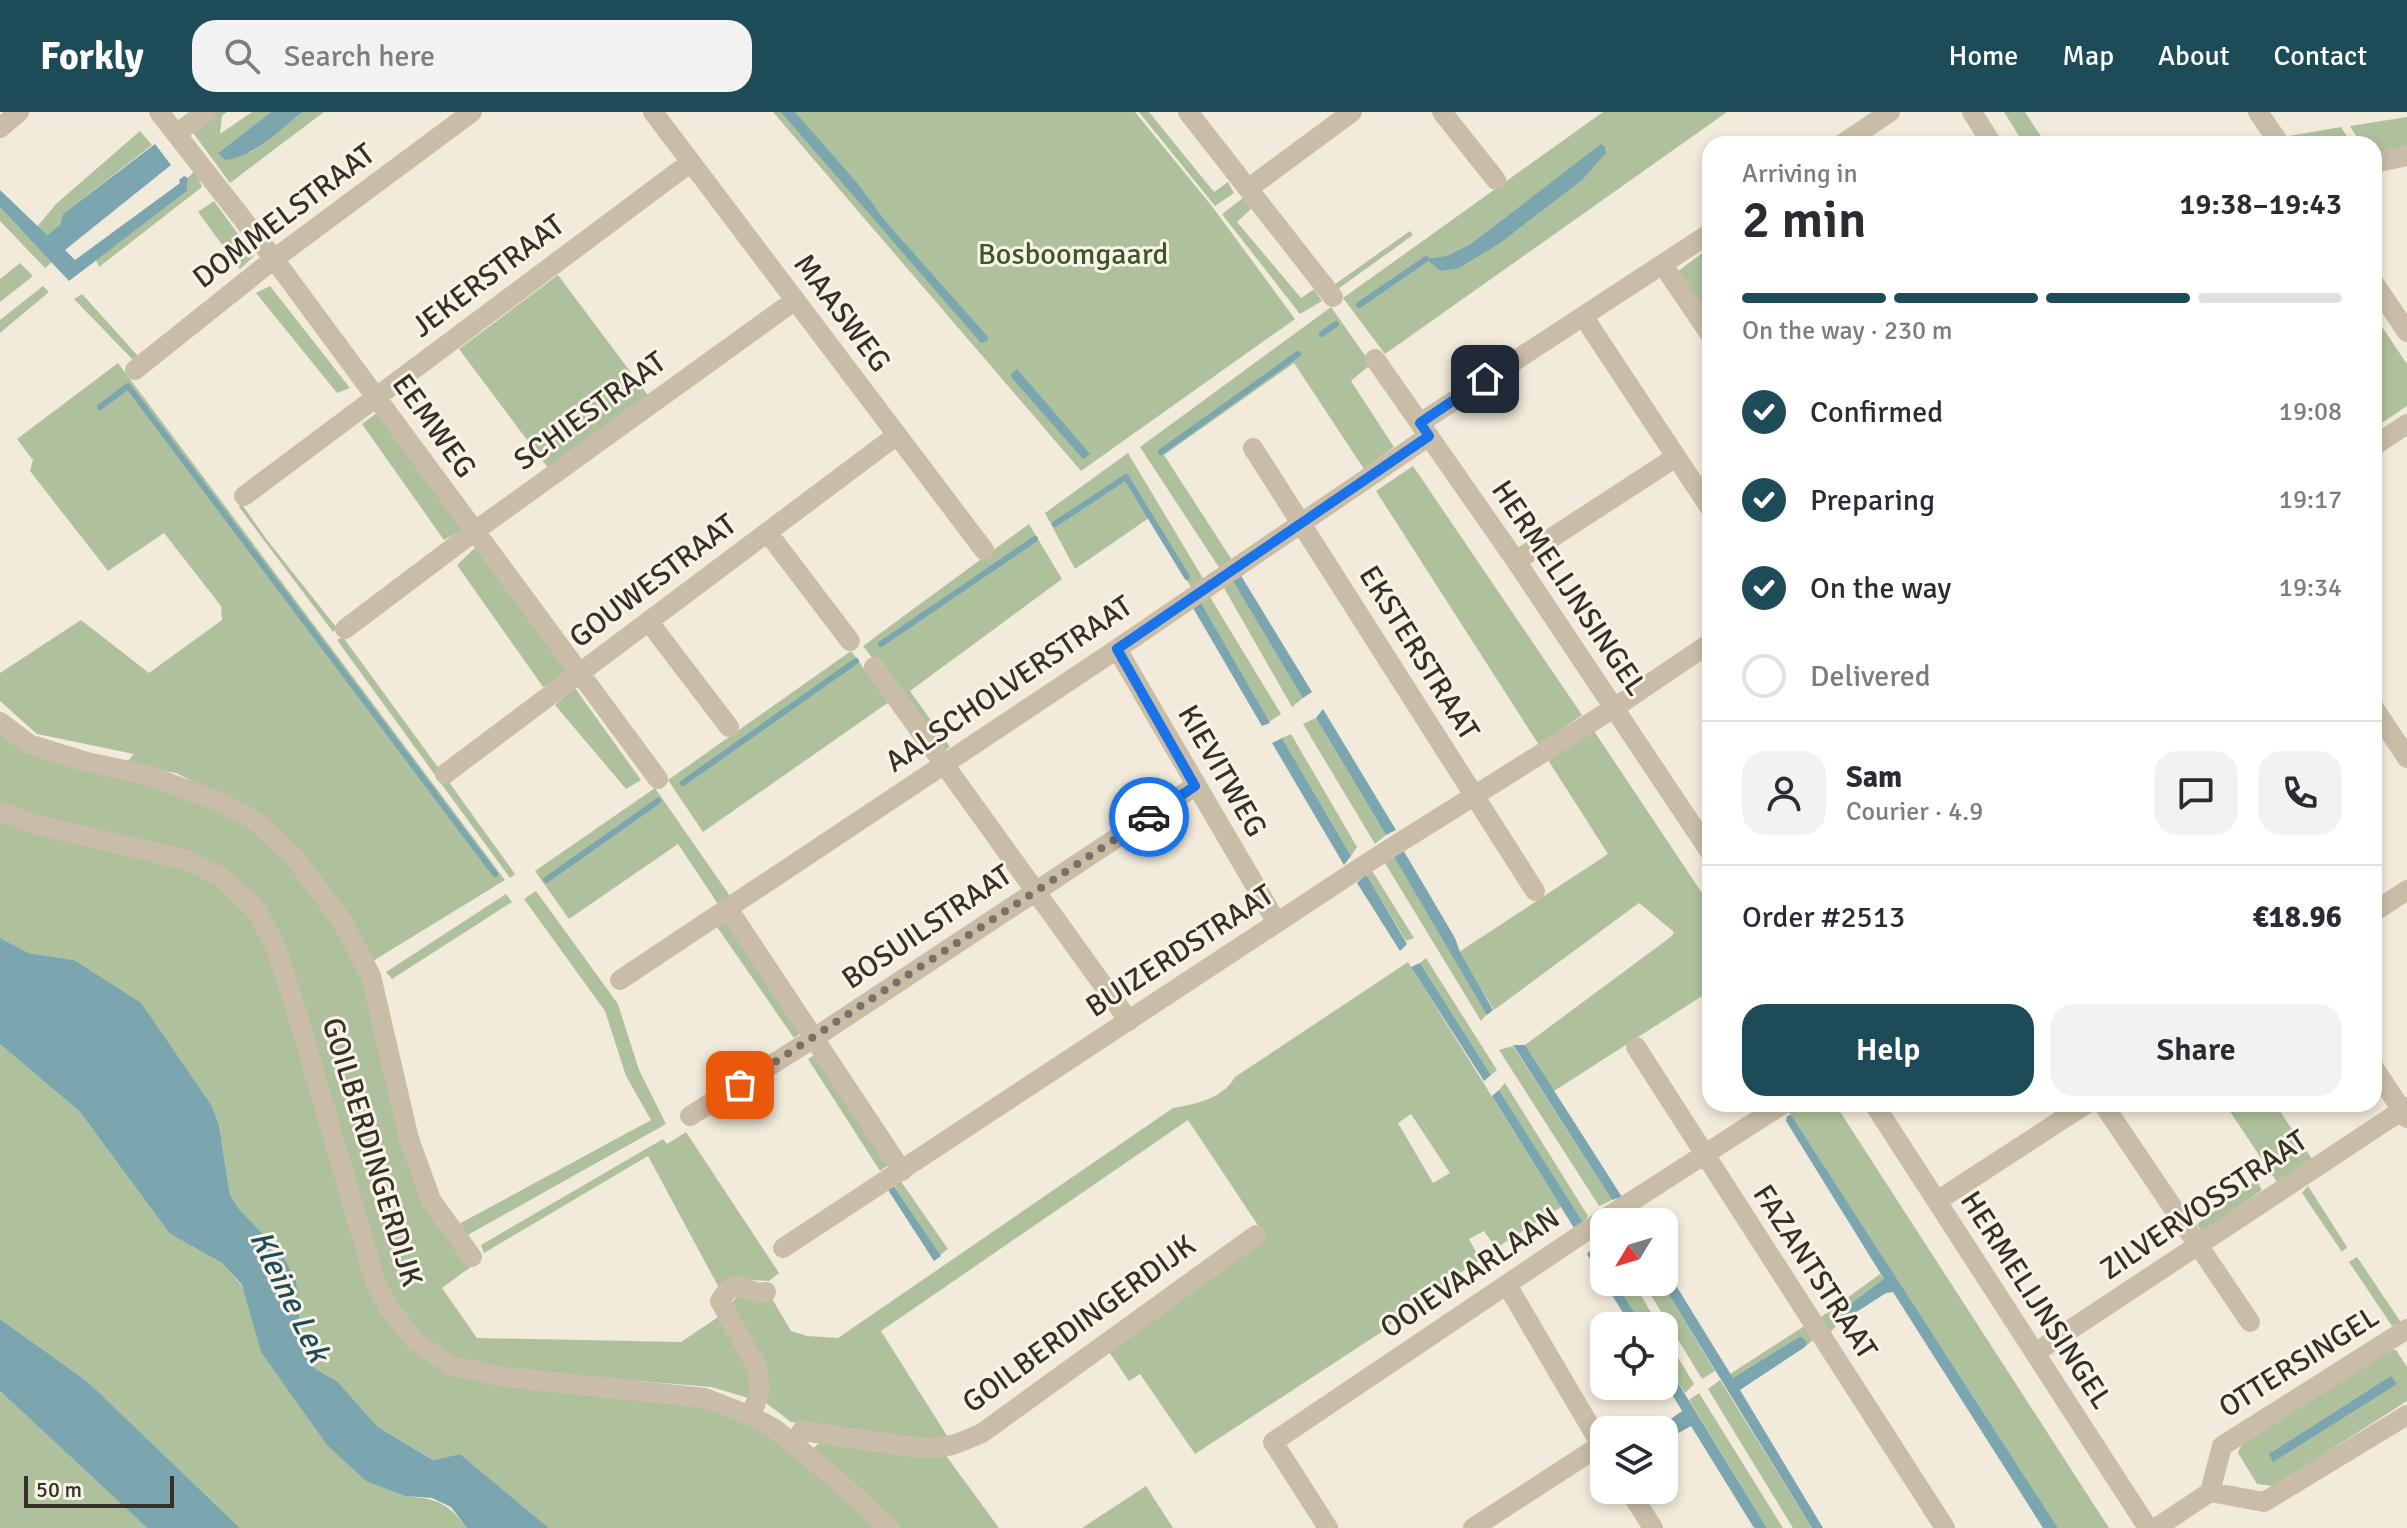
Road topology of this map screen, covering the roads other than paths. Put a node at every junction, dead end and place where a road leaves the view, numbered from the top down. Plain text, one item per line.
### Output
1 (19, 112) edge
2 (159, 112) edge
3 (206, 112) edge
4 (472, 112) edge
5 (653, 112) edge
6 (1188, 112) edge
7 (1352, 112) edge
8 (1442, 112) edge
9 (1890, 112) edge
10 (1972, 112) edge
11 (2258, 112) edge
12 (0, 128) edge
13 (176, 134) junction
14 (1854, 136) edge
15 (1987, 136) edge
16 (2274, 136) edge
17 (2407, 156) edge
18 (2382, 161) edge
19 (691, 162) junction
20 (1496, 180) dead end
21 (1249, 188) junction
22 (1702, 242) edge
23 (274, 259) junction
24 (1663, 265) junction
25 (2382, 295) edge
26 (1333, 297) dead end
27 (794, 301) junction
28 (1583, 316) junction
29 (1702, 322) edge
30 (2407, 332) edge
31 (1375, 359) dead end
32 (135, 370) dead end
33 (375, 397) junction
34 (2407, 424) edge
35 (1425, 430) junction
36 (897, 435) junction
37 (2382, 441) edge
38 (1253, 448) dead end
39 (1676, 457) junction
40 (244, 496) dead end
41 (1702, 496) edge
42 (1301, 522) junction
43 (475, 531) junction
44 (768, 533) junction
45 (984, 550) dead end
46 (1516, 561) junction
47 (649, 622) junction
48 (345, 629) dead end
49 (850, 641) dead end
50 (1702, 648) edge
51 (1117, 649) junction
52 (874, 667) dead end
53 (580, 674) junction
54 (1614, 708) junction
55 (2382, 720) edge
56 (0, 722) edge
57 (729, 727) dead end
58 (2407, 758) edge
59 (943, 764) junction
60 (445, 774) dead end
61 (658, 779) dead end
62 (1195, 786) junction
63 (1474, 795) junction
64 (0, 811) edge
65 (1702, 836) edge
66 (2407, 890) edge
67 (1535, 891) dead end
68 (1034, 892) junction
69 (727, 907) junction
70 (2382, 907) edge
71 (1277, 923) junction
72 (620, 980) dead end
73 (1129, 1021) junction
74 (814, 1038) junction
75 (1636, 1047) dead end
76 (2382, 1079) edge
77 (1771, 1112) edge
78 (1879, 1112) edge
79 (2074, 1112) edge
80 (2108, 1112) edge
81 (2405, 1112) edge
82 (690, 1116) dead end
83 (1705, 1156) junction
84 (902, 1171) junction
85 (1937, 1201) junction
86 (1256, 1235) dead end
87 (2199, 1245) junction
88 (783, 1248) dead end
89 (472, 1257) dead end
90 (1507, 1285) junction
91 (766, 1292) dead end
92 (2250, 1322) dead end
93 (2407, 1329) edge
94 (2035, 1353) junction
95 (2407, 1415) edge
96 (751, 1416) junction
97 (1590, 1427) edge
98 (794, 1442) junction
99 (1590, 1455) edge
100 (2210, 1492) junction
101 (1638, 1504) edge
102 (889, 1528) edge
103 (1328, 1528) edge
104 (1473, 1528) edge
105 (1653, 1528) edge
106 (1945, 1528) edge
107 (2148, 1528) edge
108 (2156, 1528) edge

1 - 12 street
2 - 13 street, EEMWEG
3 - 13 street
4 - 23 street, DOMMELSTRAAT
5 - 19 street, MAASWEG
6 - 21 street
7 - 21 street
8 - 20 street
9 - 14 street
10 - 15 street
11 - 16 street
13 - 23 street, EEMWEG
17 - 18 street
19 - 27 street, MAASWEG
19 - 33 street, JEKERSTRAAT
21 - 26 street
22 - 24 street, AALSCHOLVERSTRAAT
23 - 32 street, DOMMELSTRAAT
23 - 33 street, EEMWEG
24 - 28 street, AALSCHOLVERSTRAAT
24 - 29 street
25 - 30 street
27 - 36 street, MAASWEG
27 - 43 street, SCHIESTRAAT
28 - 35 street, AALSCHOLVERSTRAAT
28 - 39 street
31 - 35 street, HERMELIJNSINGEL
33 - 40 street, JEKERSTRAAT
33 - 43 street, EEMWEG
34 - 37 street
35 - 42 street, AALSCHOLVERSTRAAT
35 - 46 street, HERMELIJNSINGEL
36 - 44 street, GOUWESTRAAT
36 - 45 street, MAASWEG
38 - 42 street, EKSTERSTRAAT
39 - 41 street
39 - 46 street
42 - 51 street, AALSCHOLVERSTRAAT
42 - 63 street, EKSTERSTRAAT
43 - 48 street, SCHIESTRAAT
43 - 53 street, EEMWEG
44 - 47 street, GOUWESTRAAT
44 - 49 street
46 - 54 street, HERMELIJNSINGEL
47 - 53 street, GOUWESTRAAT
47 - 57 street
50 - 54 street, BUIZERDSTRAAT
51 - 59 street, AALSCHOLVERSTRAAT
51 - 62 street, KIEVITWEG
52 - 59 street
53 - 60 street, GOUWESTRAAT
53 - 61 street, EEMWEG
54 - 63 street, BUIZERDSTRAAT
54 - 65 street, HERMELIJNSINGEL
55 - 58 street
56 - 89 street, GOILBERDINGERDIJK
59 - 68 street
59 - 69 street, AALSCHOLVERSTRAAT
62 - 68 street, BOSUILSTRAAT
62 - 71 street, KIEVITWEG
63 - 67 street, EKSTERSTRAAT
63 - 71 street, BUIZERDSTRAAT
64 - 96 street, GOILBERDINGERDIJK
66 - 70 street
68 - 73 street
68 - 74 street, BOSUILSTRAAT
69 - 72 street, AALSCHOLVERSTRAAT
69 - 74 street
71 - 73 street, BUIZERDSTRAAT
73 - 84 street, BUIZERDSTRAAT
74 - 82 street, BOSUILSTRAAT
74 - 84 street
75 - 83 street, FAZANTSTRAAT
76 - 81 street
77 - 83 street, OOIEVAARLAAN
78 - 85 street, HERMELIJNSINGEL
79 - 85 street
80 - 87 street
81 - 87 street, ZILVERVOSSTRAAT
83 - 90 street, OOIEVAARLAAN
83 - 106 street, FAZANTSTRAAT
84 - 88 street, BUIZERDSTRAAT
85 - 94 street, HERMELIJNSINGEL
86 - 98 street, GOILBERDINGERDIJK
87 - 92 street
87 - 94 street, ZILVERVOSSTRAAT
90 - 97 street
90 - 103 street, OOIEVAARLAAN
91 - 96 street
93 - 100 street, OTTERSINGEL
94 - 107 street, HERMELIJNSINGEL
95 - 100 street
96 - 98 street, GOILBERDINGERDIJK
98 - 102 street, GOILBERDINGERDIJK
99 - 104 street
100 - 108 street
101 - 105 street

